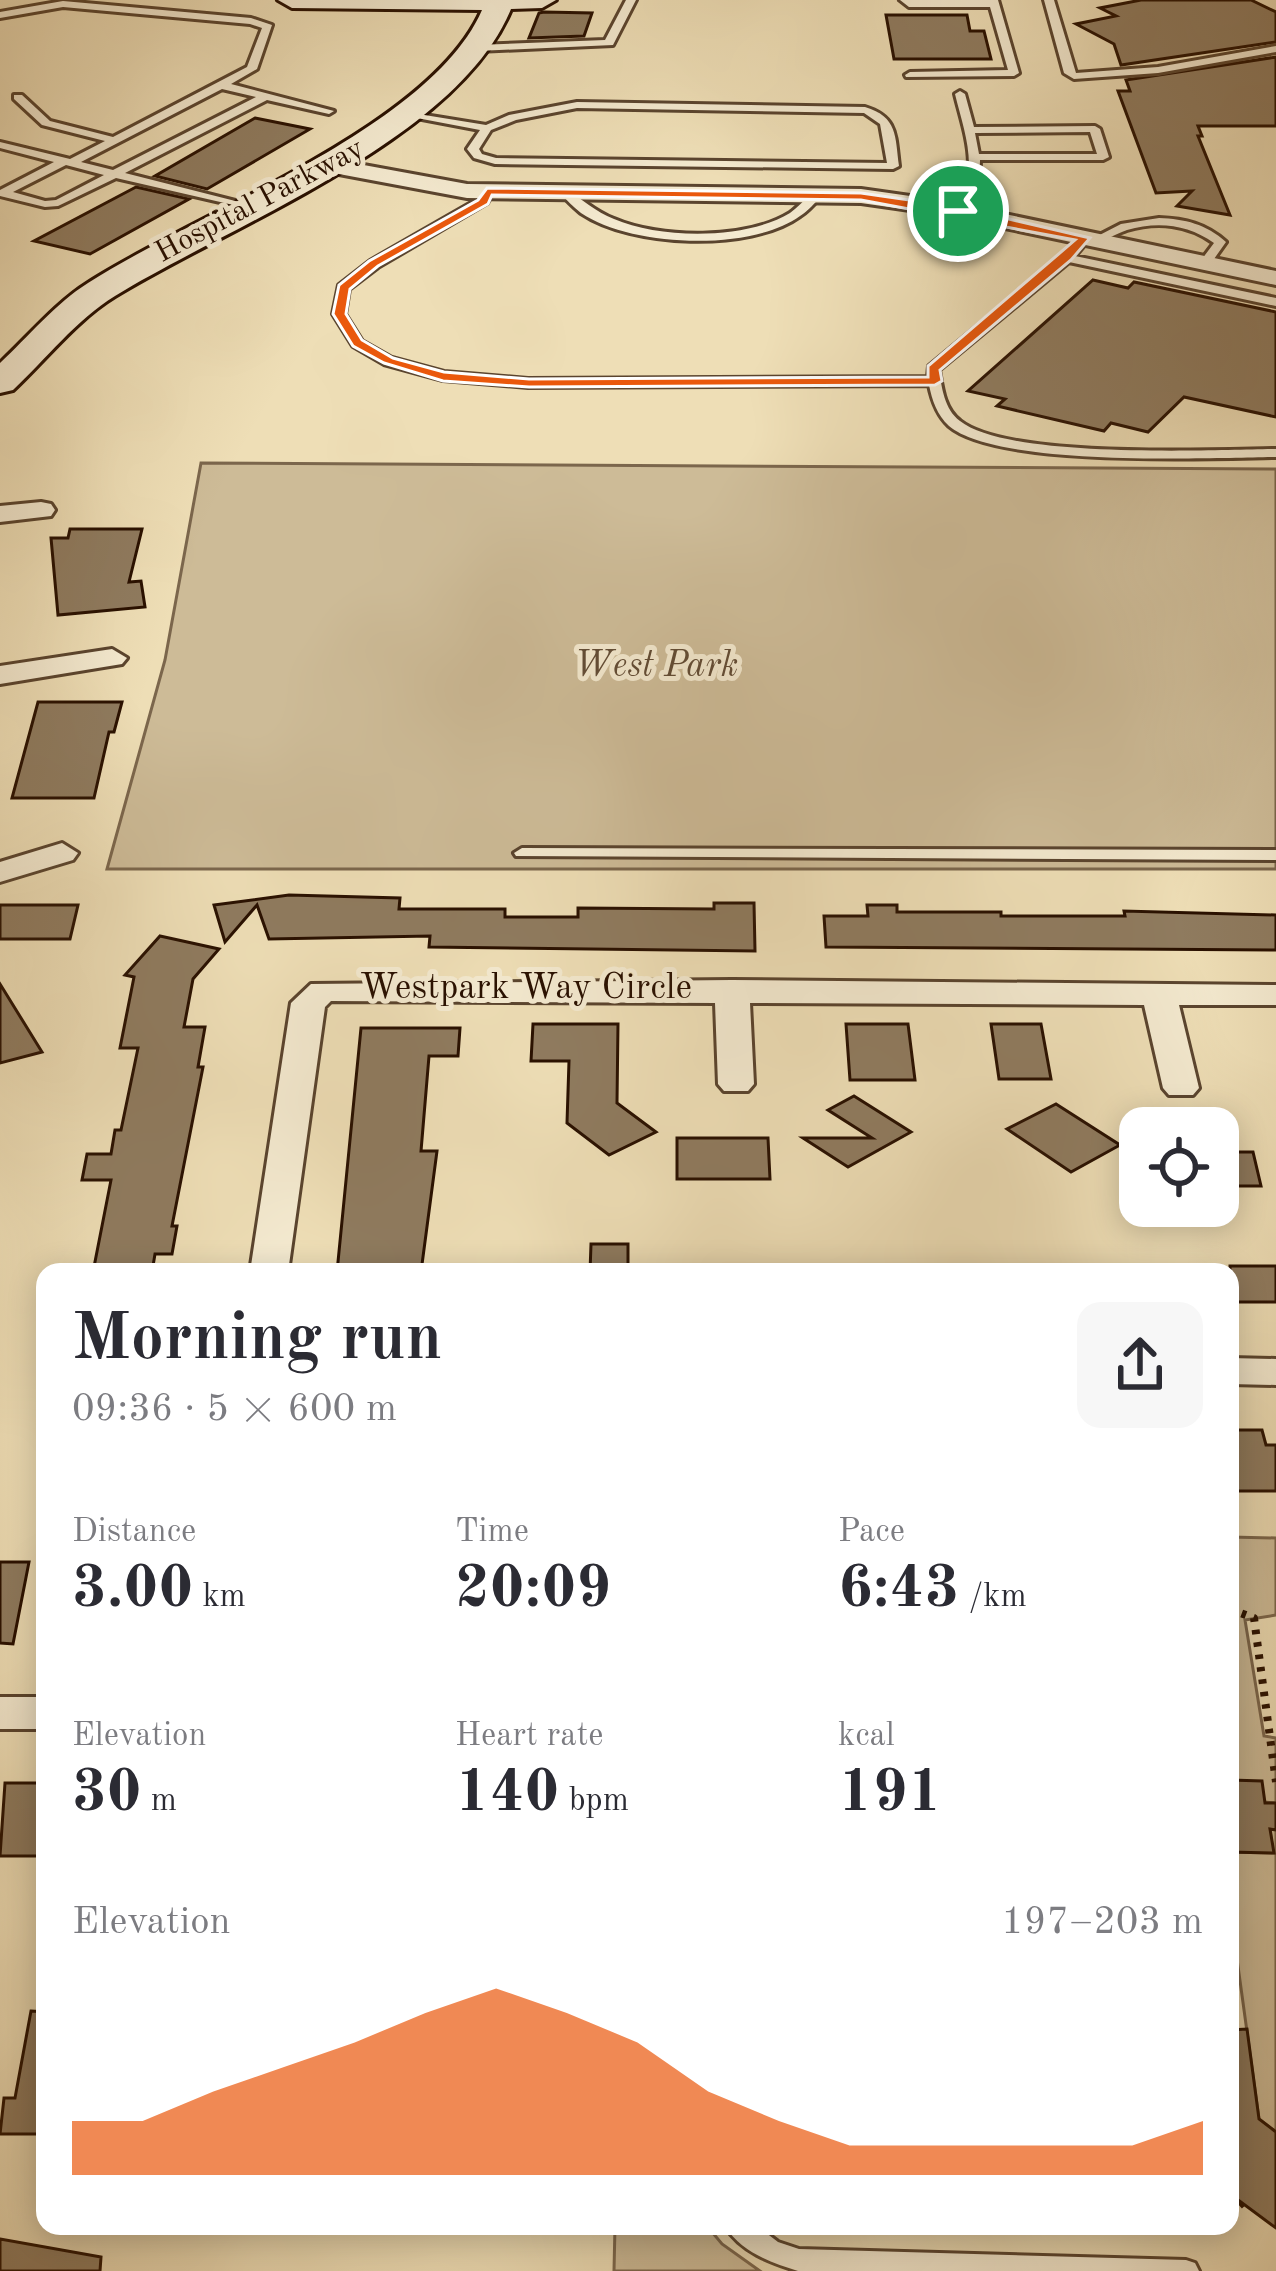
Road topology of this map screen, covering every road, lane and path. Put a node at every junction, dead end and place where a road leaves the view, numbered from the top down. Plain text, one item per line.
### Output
1 (292, 0) edge
2 (542, 0) edge
3 (631, 0) edge
4 (905, 0) edge
5 (1049, 0) edge
6 (497, 1) edge
7 (993, 2) edge
8 (0, 15) edge
9 (478, 48) junction
10 (1276, 49) edge
11 (910, 75) dead end
12 (220, 85) junction
13 (960, 94) dead end
14 (266, 96) junction
15 (18, 97) dead end
16 (329, 111) dead end
17 (406, 115) junction
18 (487, 128) junction
19 (969, 130) junction
20 (113, 140) junction
21 (0, 146) edge
22 (974, 157) junction
23 (67, 162) junction
24 (332, 166) junction
25 (892, 166) junction
26 (116, 174) junction
27 (487, 192) junction
28 (566, 193) junction
29 (815, 196) junction
30 (881, 199) junction
31 (251, 208) junction
32 (958, 211) junction
33 (1090, 239) junction
34 (1066, 258) junction
35 (1276, 278) edge
36 (1276, 302) edge
37 (0, 331) edge
38 (46, 336) junction
39 (935, 381) junction
40 (0, 382) edge
41 (1276, 453) edge
42 (41, 509) dead end
43 (0, 514) edge
44 (112, 658) dead end
45 (0, 675) edge
46 (62, 853) dead end
47 (522, 853) dead end
48 (1276, 855) edge
49 (0, 872) edge
50 (732, 990) junction
51 (1160, 994) junction
52 (1276, 994) edge
53 (736, 1084) dead end
54 (1181, 1088) dead end
55 (270, 1263) edge
56 (1239, 1371) edge
57 (1276, 1372) edge
58 (1239, 1612) edge
59 (0, 1713) edge
60 (36, 1713) edge
61 (1276, 1782) edge
62 (1242, 2203) dead end
63 (1239, 2206) edge
64 (744, 2235) edge
65 (1186, 2271) edge

1 - 6 street
2 - 6 street
3 - 9 lane
4 - 7 lane
5 - 10 lane
6 - 9 street, Hospital Parkway
7 - 11 lane
8 - 12 lane
9 - 17 street, Hospital Parkway
12 - 14 lane
12 - 20 lane
13 - 19 lane
14 - 16 lane
14 - 26 lane
15 - 20 lane
17 - 18 lane
17 - 24 street, Hospital Parkway
18 - 25 lane
18 - 25 lane
19 - 22 lane
19 - 22 lane
20 - 23 lane
21 - 23 lane
22 - 32 lane
23 - 26 lane
23 - 26 lane
24 - 27 street
24 - 31 street, Hospital Parkway
25 - 30 lane
26 - 31 lane
27 - 28 street
27 - 39 lane
28 - 29 street
28 - 29 lane
29 - 30 street
30 - 32 street
31 - 38 street, Hospital Parkway
32 - 33 street
33 - 34 lane
33 - 35 street
34 - 36 lane
34 - 39 lane
37 - 38 street
38 - 40 street, Hospital Parkway
39 - 41 lane
42 - 43 street
44 - 45 street
46 - 49 street
47 - 48 lane
50 - 51 street, Westpark Way Circle
50 - 53 street, Westpark Way Circle
50 - 55 street, Westpark Way Circle
51 - 52 street, Westpark Way Circle
51 - 54 street
56 - 57 street
58 - 61 path
59 - 60 street
62 - 63 path
64 - 65 lane

